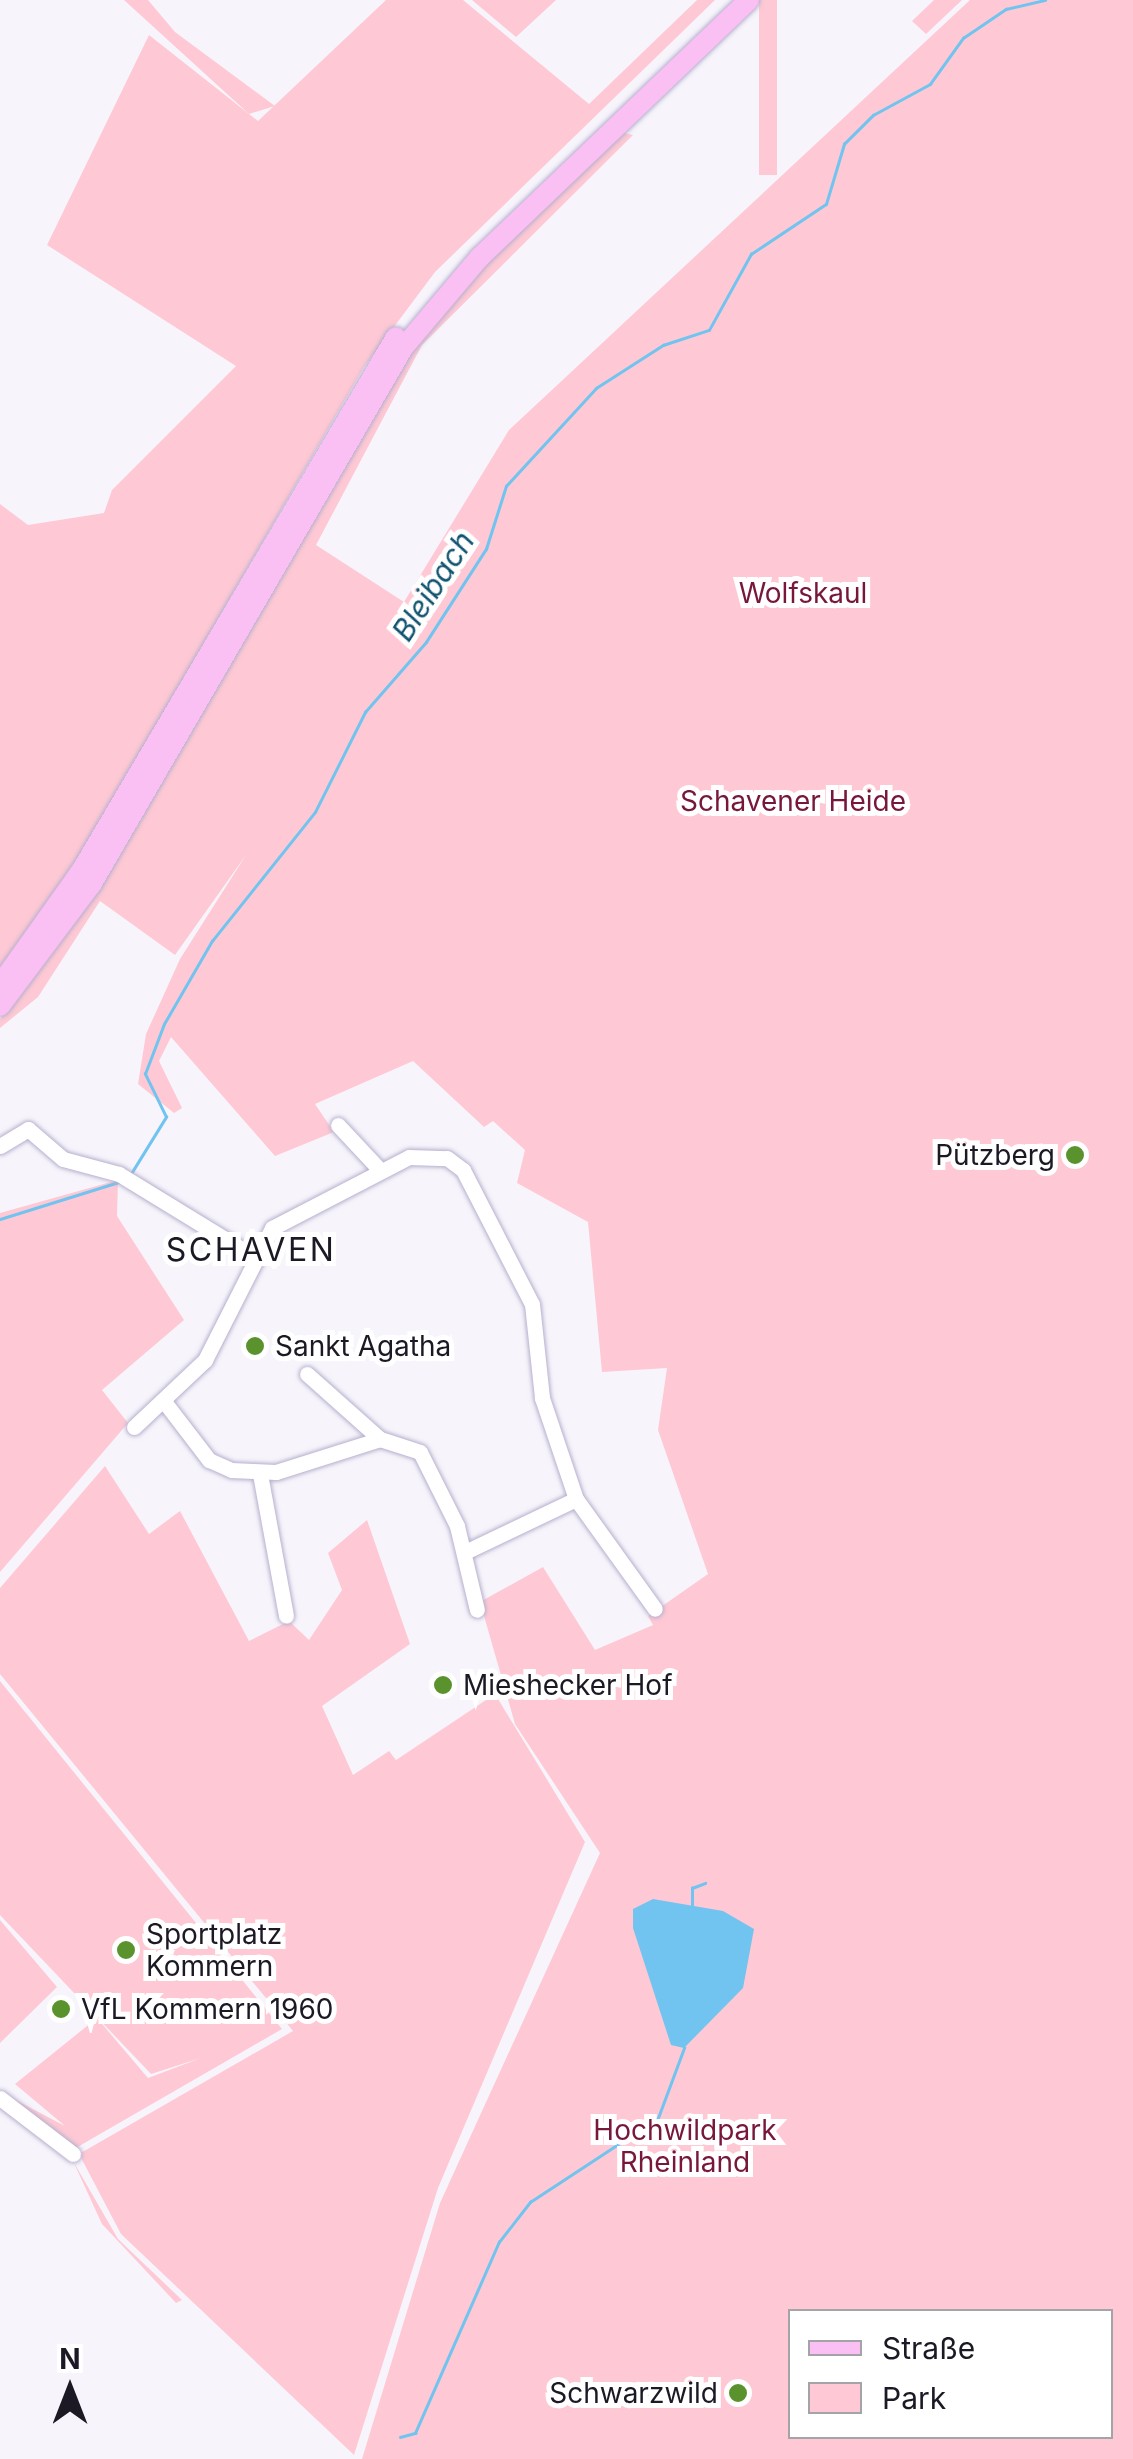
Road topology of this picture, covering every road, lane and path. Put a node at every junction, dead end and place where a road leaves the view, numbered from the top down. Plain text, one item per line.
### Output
1 (732, 0) edge
2 (749, 0) edge
3 (0, 986) edge
4 (0, 1006) edge
5 (338, 1124) dead end
6 (0, 1146) edge
7 (379, 1169) junction
8 (252, 1255) junction
9 (307, 1374) dead end
10 (166, 1404) junction
11 (134, 1427) dead end
12 (380, 1439) junction
13 (260, 1474) junction
14 (576, 1500) junction
15 (464, 1552) junction
16 (656, 1608) dead end
17 (477, 1610) dead end
18 (286, 1616) dead end
19 (0, 2098) edge
20 (74, 2154) dead end

1 - 3 main road
2 - 4 main road
5 - 7 street
6 - 8 street
7 - 8 street
7 - 14 street
8 - 10 street
9 - 12 street
10 - 11 street
10 - 13 street
12 - 13 street
12 - 15 street
13 - 18 street
14 - 15 street
14 - 16 street
15 - 17 street
19 - 20 street

